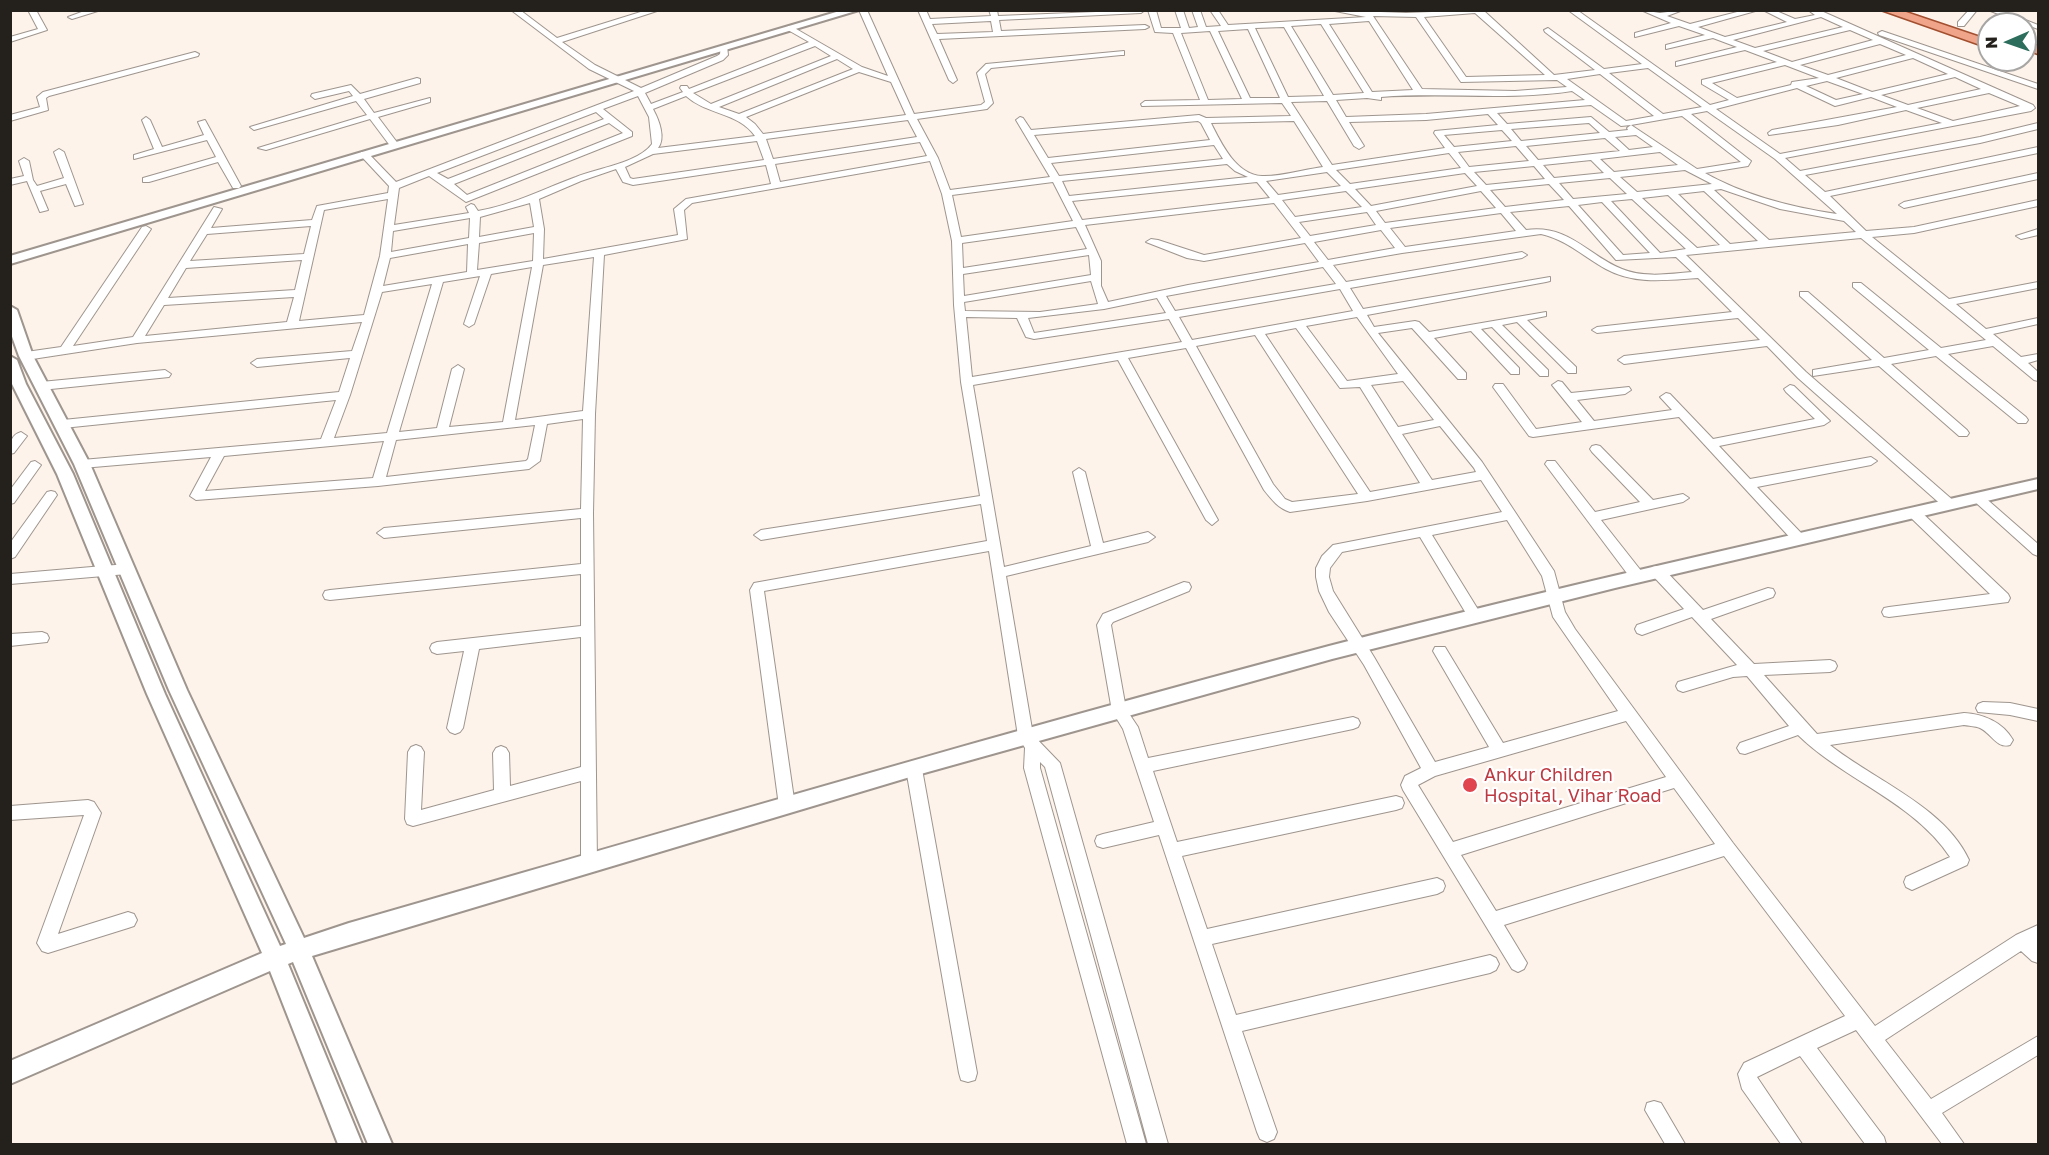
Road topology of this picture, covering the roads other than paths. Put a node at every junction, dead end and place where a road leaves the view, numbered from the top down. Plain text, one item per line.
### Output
1 (32, 10) edge
2 (98, 10) edge
3 (514, 10) edge
4 (657, 10) edge
5 (839, 10) edge
6 (855, 10) edge
7 (864, 10) edge
8 (922, 10) edge
9 (951, 10) edge
10 (1152, 10) edge
11 (1179, 10) edge
12 (1196, 10) edge
13 (1214, 10) edge
14 (1333, 10) edge
15 (1571, 10) edge
16 (1644, 10) edge
17 (1680, 10) edge
18 (1756, 10) edge
19 (1766, 10) edge
20 (1811, 10) edge
21 (1887, 10) edge
22 (1918, 10) edge
23 (1974, 10) edge
24 (1991, 10) edge
25 (1141, 11) edge
26 (1478, 11) edge
27 (994, 14) edge
28 (1822, 15) junction
29 (1419, 16) junction
30 (1658, 16) junction
31 (72, 17) edge
32 (1369, 17) junction
33 (954, 21) junction
34 (927, 22) junction
35 (1795, 22) junction
36 (1324, 23) junction
37 (1679, 24) junction
38 (1961, 24) junction
39 (1287, 26) junction
40 (1145, 27) dead end
41 (1689, 27) junction
42 (2038, 27) edge
43 (791, 28) junction
44 (1251, 28) junction
45 (1850, 28) junction
46 (1213, 29) junction
47 (1227, 29) junction
48 (1977, 29) edge
49 (1203, 30) junction
50 (1548, 30) dead end
51 (1181, 31) junction
52 (997, 34) junction
53 (1638, 35) dead end
54 (1712, 36) junction
55 (934, 37) junction
56 (1881, 37) junction
57 (10, 40) edge
58 (1724, 40) junction
59 (1977, 40) edge
60 (556, 42) junction
61 (815, 43) junction
62 (1669, 47) dead end
63 (724, 48) junction
64 (1749, 49) junction
65 (195, 54) dead end
66 (1121, 54) dead end
67 (837, 56) junction
68 (1913, 56) junction
69 (1790, 63) junction
70 (1678, 64) dead end
71 (1648, 66) junction
72 (859, 69) junction
73 (1602, 72) junction
74 (1954, 75) junction
75 (679, 77) junction
76 (1556, 77) junction
77 (613, 78) junction
78 (1828, 78) junction
79 (417, 81) dead end
80 (896, 81) junction
81 (953, 81) dead end
82 (1795, 84) junction
83 (2038, 87) edge
84 (1574, 88) junction
85 (1989, 90) junction
86 (640, 92) junction
87 (1419, 92) junction
88 (688, 93) junction
89 (1871, 93) junction
90 (315, 96) dead end
91 (1370, 96) junction
92 (359, 98) junction
93 (1329, 99) junction
94 (428, 100) dead end
95 (1285, 100) junction
96 (1247, 101) junction
97 (1736, 101) junction
98 (1205, 102) junction
99 (1591, 102) junction
100 (1145, 104) dead end
101 (1910, 107) junction
102 (596, 108) junction
103 (648, 108) junction
104 (709, 108) junction
105 (1709, 108) junction
106 (2034, 109) edge
107 (1420, 110) junction
108 (1490, 111) junction
109 (1684, 113) junction
110 (373, 115) junction
111 (1661, 117) junction
112 (10, 118) edge
113 (737, 118) junction
114 (1296, 118) junction
115 (912, 119) junction
116 (146, 120) dead end
117 (609, 120) junction
118 (1020, 120) dead end
119 (1343, 120) junction
120 (1205, 121) junction
121 (202, 122) dead end
122 (1624, 124) junction
123 (1952, 124) junction
124 (2038, 126) edge
125 (254, 127) dead end
126 (1504, 127) junction
127 (642, 130) junction
128 (1438, 132) junction
129 (1638, 132) junction
130 (1027, 133) junction
131 (1772, 133) dead end
132 (1608, 135) junction
133 (211, 136) junction
134 (761, 138) junction
135 (924, 139) junction
136 (1216, 142) junction
137 (393, 143) junction
138 (1520, 144) junction
139 (1359, 146) dead end
140 (263, 148) dead end
141 (492, 148) junction
142 (1660, 149) junction
143 (1452, 150) junction
144 (2038, 150) edge
145 (159, 151) junction
146 (59, 152) dead end
147 (651, 152) junction
148 (1628, 153) junction
149 (364, 154) junction
150 (137, 157) dead end
151 (1593, 157) junction
152 (1778, 157) junction
153 (221, 158) junction
154 (933, 158) junction
155 (508, 159) junction
156 (1044, 160) junction
157 (24, 161) dead end
158 (686, 161) junction
159 (1229, 161) junction
160 (769, 162) junction
161 (1535, 162) junction
162 (620, 167) junction
163 (1328, 167) junction
164 (1692, 169) junction
165 (1467, 170) junction
166 (430, 172) junction
167 (1798, 174) junction
168 (1613, 175) junction
169 (524, 176) junction
170 (2038, 176) edge
171 (29, 178) junction
172 (1056, 179) junction
173 (1259, 179) junction
174 (69, 180) junction
175 (146, 180) dead end
176 (1552, 181) junction
177 (10, 182) edge
178 (447, 183) junction
179 (236, 186) junction
180 (776, 186) junction
181 (1722, 186) junction
182 (1348, 187) junction
183 (1484, 188) junction
184 (1707, 188) junction
185 (34, 190) junction
186 (394, 191) junction
187 (1671, 192) junction
188 (947, 193) junction
189 (1636, 195) junction
190 (1823, 195) junction
191 (534, 198) junction
192 (466, 199) junction
193 (1066, 199) junction
194 (1276, 199) junction
195 (1604, 199) junction
196 (1572, 202) junction
197 (2038, 203) edge
198 (78, 204) dead end
199 (1904, 205) dead end
200 (217, 209) dead end
201 (1369, 209) junction
202 (43, 210) dead end
203 (1503, 210) junction
204 (475, 215) junction
205 (1848, 219) junction
206 (1293, 220) junction
207 (316, 223) junction
208 (1078, 223) junction
209 (1385, 226) junction
210 (146, 229) dead end
211 (389, 229) junction
212 (539, 229) junction
213 (204, 231) junction
214 (2038, 231) edge
215 (1523, 233) junction
216 (1864, 235) junction
217 (2021, 236) dead end
218 (1307, 240) junction
219 (474, 241) junction
220 (957, 241) junction
221 (1150, 242) dead end
222 (1766, 243) junction
223 (1728, 247) junction
224 (1402, 250) junction
225 (1093, 251) junction
226 (1694, 251) junction
227 (10, 252) edge
228 (599, 252) junction
229 (1679, 254) junction
230 (1522, 255) dead end
231 (386, 256) junction
232 (1658, 256) junction
233 (308, 257) junction
234 (10, 260) edge
235 (538, 262) junction
236 (1325, 263) junction
237 (183, 265) junction
238 (487, 271) junction
239 (958, 272) junction
240 (472, 273) junction
241 (1700, 275) junction
242 (1095, 277) junction
243 (1546, 279) dead end
244 (438, 280) junction
245 (1857, 285) dead end
246 (1344, 286) junction
247 (2036, 288) edge
248 (377, 290) junction
249 (300, 293) junction
250 (1160, 294) junction
251 (1804, 294) dead end
252 (959, 300) junction
253 (160, 302) junction
254 (1947, 303) junction
255 (1104, 306) junction
256 (10, 310) edge
257 (1360, 312) junction
258 (960, 314) junction
259 (1542, 314) dead end
260 (1173, 315) junction
261 (1739, 315) junction
262 (1022, 316) junction
263 (368, 318) junction
264 (1520, 319) junction
265 (2038, 321) edge
266 (469, 324) dead end
267 (1494, 324) junction
268 (1300, 325) junction
269 (292, 326) junction
270 (1473, 327) junction
271 (1597, 330) dead end
272 (1371, 331) junction
273 (1258, 332) junction
274 (1984, 333) junction
275 (1426, 336) junction
276 (137, 340) junction
277 (1995, 342) junction
278 (1767, 343) junction
279 (1189, 344) junction
280 (65, 350) junction
281 (1940, 352) junction
282 (357, 354) junction
283 (1121, 355) junction
284 (2038, 357) edge
285 (18, 358) edge
286 (1624, 360) dead end
287 (1882, 362) junction
288 (2020, 362) junction
289 (257, 363) dead end
290 (458, 369) dead end
291 (1572, 370) dead end
292 (1515, 371) dead end
293 (1817, 373) dead end
294 (165, 374) dead end
295 (1544, 374) dead end
296 (1462, 376) dead end
297 (1406, 377) junction
298 (2038, 377) edge
299 (967, 382) junction
300 (27, 383) edge
301 (1364, 384) junction
302 (1558, 385) dead end
303 (1499, 387) dead end
304 (1790, 389) dead end
305 (1625, 390) dead end
306 (344, 395) junction
307 (1568, 397) junction
308 (1666, 397) dead end
309 (589, 414) junction
310 (1682, 414) junction
311 (542, 420) junction
312 (2022, 420) dead end
313 (1442, 423) junction
314 (63, 424) junction
315 (508, 425) junction
316 (1591, 425) junction
317 (442, 431) junction
318 (1395, 432) junction
319 (1963, 433) dead end
320 (21, 436) dead end
321 (390, 436) junction
322 (326, 443) junction
323 (1710, 444) junction
324 (1596, 449) dead end
325 (10, 450) edge
326 (219, 453) junction
327 (1871, 461) dead end
328 (82, 464) junction
329 (1551, 464) dead end
330 (35, 465) dead end
331 (1079, 472) dead end
332 (1484, 475) junction
333 (378, 482) junction
334 (1748, 484) junction
335 (2038, 484) edge
336 (1429, 486) junction
337 (51, 495) dead end
338 (1366, 497) junction
339 (1683, 498) dead end
340 (1978, 498) junction
341 (987, 499) junction
342 (10, 500) edge
343 (1650, 505) junction
344 (1950, 505) junction
345 (587, 513) junction
346 (1914, 513) junction
347 (1509, 515) junction
348 (1592, 517) junction
349 (1212, 519) dead end
350 (1424, 532) junction
351 (384, 533) dead end
352 (761, 535) dead end
353 (1148, 537) dead end
354 (1799, 539) junction
355 (994, 545) junction
356 (1098, 549) junction
357 (2038, 551) edge
358 (10, 554) edge
359 (588, 568) junction
360 (127, 569) junction
361 (105, 572) junction
362 (1657, 572) junction
363 (999, 573) junction
364 (1637, 576) junction
365 (10, 579) edge
366 (1184, 587) dead end
367 (1768, 593) dead end
368 (330, 596) dead end
369 (1553, 598) junction
370 (1889, 612) dead end
371 (1697, 614) junction
372 (1475, 616) junction
373 (1642, 629) dead end
374 (588, 631) junction
375 (42, 638) dead end
376 (10, 640) edge
377 (473, 644) junction
378 (1361, 646) junction
379 (437, 648) dead end
380 (1440, 651) dead end
381 (1830, 666) dead end
382 (1750, 669) junction
383 (1683, 686) dead end
384 (1983, 708) dead end
385 (1119, 711) junction
386 (1629, 714) junction
387 (2038, 715) edge
388 (1353, 723) dead end
389 (455, 728) dead end
390 (1800, 728) junction
391 (2005, 740) dead end
392 (1030, 741) junction
393 (1814, 741) junction
394 (1745, 748) dead end
395 (1499, 750) junction
396 (416, 752) dead end
397 (501, 753) dead end
398 (1144, 766) junction
399 (914, 769) junction
400 (1431, 770) junction
401 (588, 772) junction
402 (1678, 780) junction
403 (502, 795) junction
404 (1396, 803) dead end
405 (787, 806) junction
406 (10, 813) edge
407 (1164, 827) junction
408 (1103, 840) dead end
409 (1727, 848) junction
410 (1172, 851) junction
411 (1449, 851) junction
412 (589, 863) junction
413 (1912, 882) dead end
414 (1437, 886) dead end
415 (128, 920) dead end
416 (1493, 920) junction
417 (2038, 933) edge
418 (1202, 938) junction
419 (2022, 941) junction
420 (299, 950) junction
421 (2038, 955) edge
422 (275, 958) junction
423 (1518, 963) dead end
424 (1490, 964) dead end
425 (1857, 1020) junction
426 (1231, 1025) junction
427 (1872, 1038) junction
428 (2038, 1044) edge
429 (1803, 1045) junction
430 (10, 1072) edge
431 (968, 1073) dead end
432 (1654, 1110) dead end
433 (1928, 1111) junction
434 (1267, 1132) dead end
435 (350, 1144) edge
436 (380, 1144) edge
437 (1136, 1144) edge
438 (1158, 1144) edge
439 (1677, 1144) edge
440 (1792, 1144) edge
441 (1877, 1144) edge
442 (1954, 1144) edge

1 - 57 street
2 - 31 street
3 - 60 street
4 - 60 street
5 - 77 street
6 - 43 street
7 - 80 street
8 - 34 street
9 - 33 street
10 - 51 street
11 - 51 street
12 - 49 street
13 - 47 street
14 - 32 street
15 - 71 street
16 - 30 street
17 - 30 street
18 - 41 street
19 - 35 street
20 - 28 street
21 - 59 main road
22 - 38 main road
23 - 38 street
24 - 42 street
25 - 27 street
26 - 29 street
26 - 76 street
27 - 33 street
27 - 52 street
28 - 35 street
28 - 45 street
29 - 32 street
29 - 76 street
30 - 37 street
32 - 36 street
32 - 87 street
33 - 34 street
34 - 55 street
35 - 58 street
36 - 39 street
36 - 91 street
37 - 41 street
37 - 53 street
38 - 48 main road
39 - 44 street
39 - 93 street
40 - 52 street
41 - 54 street
43 - 61 street
43 - 63 street
44 - 47 street
44 - 95 street
45 - 56 street
45 - 64 street
46 - 47 street
46 - 49 street
46 - 96 street
49 - 51 street
50 - 73 street
51 - 98 street
52 - 55 street
54 - 58 street
54 - 62 street
55 - 81 street
56 - 68 street
56 - 69 street
56 - 83 street
58 - 64 street
60 - 77 street
61 - 67 street
61 - 88 street
63 - 75 street
63 - 77 street
64 - 69 street
64 - 70 street
65 - 112 street
66 - 115 street
67 - 72 street
67 - 104 street
68 - 74 street
68 - 78 street
69 - 78 street
69 - 97 street
71 - 73 street
71 - 105 street
72 - 80 street
72 - 113 street
73 - 76 street
73 - 111 street
74 - 85 street
74 - 89 street
75 - 86 street
75 - 88 street
76 - 84 street
77 - 86 street
77 - 137 street
78 - 82 street
78 - 89 street
79 - 92 street
80 - 115 street
82 - 89 street
82 - 97 street
84 - 87 street
84 - 99 street
85 - 101 street
85 - 106 street
86 - 102 street
86 - 103 street
87 - 91 street
88 - 103 street
88 - 104 street
89 - 101 street
90 - 92 street
91 - 93 street
91 - 107 street
92 - 110 street
92 - 125 street
93 - 95 street
93 - 119 street
94 - 110 street
95 - 96 street
95 - 114 street
96 - 98 street
97 - 105 street
98 - 100 street
99 - 108 street
99 - 122 street
101 - 123 street
101 - 131 street
102 - 117 street
102 - 141 street
103 - 127 street
104 - 113 street
105 - 109 street
105 - 152 street
106 - 123 street
107 - 108 street
107 - 119 street
107 - 128 street
108 - 126 street
109 - 111 street
109 - 164 street
110 - 137 street
110 - 140 street
111 - 122 street
113 - 134 street
114 - 120 street
114 - 163 street
115 - 134 street
115 - 135 street
116 - 145 street
117 - 127 street
117 - 155 street
118 - 130 street
119 - 139 street
120 - 130 street
120 - 136 street
121 - 133 street
122 - 129 street
123 - 152 street
124 - 167 street
126 - 128 street
126 - 132 street
126 - 138 street
127 - 147 street
127 - 169 street
128 - 143 street
129 - 132 street
129 - 142 street
130 - 156 street
132 - 138 street
132 - 148 street
133 - 145 street
133 - 153 street
134 - 158 street
134 - 160 street
135 - 154 street
135 - 160 street
136 - 156 street
136 - 159 street
137 - 149 street
137 - 179 street
138 - 143 street
138 - 161 street
141 - 155 street
141 - 166 street
142 - 148 street
142 - 164 street
143 - 163 street
143 - 165 street
144 - 190 street
145 - 150 street
146 - 174 street
147 - 158 street
147 - 162 street
148 - 151 street
149 - 186 street
149 - 234 street
151 - 161 street
151 - 168 street
152 - 167 street
153 - 175 street
153 - 179 street
154 - 180 street
154 - 188 street
155 - 169 street
155 - 178 street
156 - 172 street
157 - 171 street
158 - 160 street
158 - 162 street
159 - 172 street
159 - 173 street
160 - 180 street
161 - 165 street
161 - 176 street
162 - 191 street
163 - 173 street
163 - 182 street
164 - 168 street
164 - 181 street
165 - 182 street
165 - 183 street
166 - 178 street
166 - 186 street
167 - 190 street
168 - 176 street
168 - 189 street
169 - 192 street
170 - 199 street
171 - 177 street
171 - 185 street
172 - 188 street
172 - 193 street
173 - 193 street
173 - 194 street
174 - 185 street
174 - 198 street
176 - 183 street
176 - 196 street
178 - 192 street
179 - 227 street
180 - 228 street
181 - 184 street
181 - 205 street
182 - 194 street
182 - 201 street
183 - 201 street
183 - 203 street
184 - 187 street
184 - 222 street
185 - 202 street
186 - 207 street
186 - 211 street
187 - 189 street
187 - 223 street
188 - 220 street
189 - 195 street
189 - 226 street
190 - 205 street
191 - 204 street
191 - 212 street
192 - 204 street
193 - 208 street
194 - 206 street
194 - 208 street
195 - 196 street
195 - 232 street
196 - 203 street
196 - 232 street
197 - 216 street
200 - 213 street
201 - 206 street
201 - 209 street
203 - 209 street
203 - 215 street
204 - 211 street
204 - 219 street
205 - 216 street
206 - 218 street
207 - 213 street
207 - 233 street
208 - 220 street
208 - 225 street
209 - 218 street
209 - 224 street
210 - 280 street
211 - 231 street
212 - 219 street
212 - 235 street
213 - 237 street
214 - 217 street
215 - 224 street
215 - 241 street
216 - 222 street
216 - 254 street
218 - 221 street
218 - 236 street
219 - 231 street
219 - 240 street
220 - 239 street
222 - 223 street
223 - 226 street
224 - 236 street
225 - 239 street
225 - 242 street
226 - 229 street
228 - 235 street
228 - 309 street
229 - 232 street
229 - 241 street
230 - 246 street
231 - 248 street
233 - 237 street
233 - 249 street
235 - 238 street
235 - 315 street
236 - 246 street
236 - 250 street
237 - 253 street
238 - 240 street
238 - 266 street
239 - 252 street
240 - 244 street
241 - 261 street
242 - 252 street
242 - 255 street
243 - 257 street
244 - 248 street
244 - 321 street
245 - 281 street
246 - 257 street
246 - 260 street
247 - 254 street
248 - 263 street
249 - 253 street
249 - 269 street
250 - 255 street
250 - 260 street
251 - 287 street
252 - 258 street
253 - 276 street
254 - 274 street
255 - 262 street
256 - 285 street
257 - 268 street
257 - 272 street
258 - 262 street
258 - 299 street
259 - 264 street
260 - 262 street
260 - 279 street
261 - 271 street
261 - 278 street
263 - 269 street
263 - 282 street
264 - 267 street
264 - 291 street
265 - 274 street
267 - 270 street
267 - 295 street
268 - 273 street
268 - 301 street
269 - 276 street
270 - 275 street
270 - 292 street
272 - 275 street
272 - 297 street
273 - 279 street
273 - 338 street
274 - 277 street
275 - 296 street
276 - 280 street
277 - 281 street
277 - 288 street
278 - 286 street
278 - 344 street
279 - 283 street
279 - 338 street
280 - 285 street
281 - 287 street
281 - 312 street
282 - 289 street
282 - 306 street
283 - 299 street
283 - 349 street
284 - 288 street
285 - 300 street
287 - 293 street
287 - 319 street
288 - 298 street
290 - 317 street
294 - 300 street
297 - 301 street
297 - 313 street
299 - 341 street
300 - 314 street
300 - 361 street
301 - 318 street
302 - 307 street
303 - 316 street
304 - 323 street
305 - 307 street
306 - 314 street
306 - 322 street
307 - 316 street
308 - 310 street
309 - 311 street
309 - 345 street
310 - 316 street
310 - 323 street
311 - 315 street
311 - 333 street
313 - 318 street
313 - 332 street
314 - 328 street
315 - 317 street
317 - 321 street
318 - 336 street
320 - 325 street
321 - 322 street
321 - 333 street
322 - 326 street
323 - 334 street
324 - 343 street
326 - 328 street
326 - 333 street
327 - 334 street
328 - 360 street
329 - 348 street
330 - 342 street
331 - 356 street
332 - 336 street
332 - 347 street
334 - 354 street
335 - 340 street
336 - 338 street
337 - 358 street
339 - 343 street
340 - 344 street
340 - 357 street
341 - 352 street
341 - 355 street
343 - 348 street
344 - 346 street
345 - 351 street
345 - 359 street
346 - 354 street
346 - 370 street
347 - 350 street
347 - 369 street
348 - 364 street
350 - 372 street
350 - 378 street
353 - 356 street
354 - 362 street
355 - 363 street
355 - 405 street
356 - 363 street
359 - 368 street
359 - 374 street
360 - 361 street
360 - 420 street
361 - 365 street
361 - 422 street
362 - 364 street
362 - 371 street
363 - 392 street
364 - 369 street
366 - 385 street
367 - 371 street
369 - 372 street
369 - 386 street
371 - 373 street
371 - 382 street
372 - 378 street
374 - 377 street
374 - 401 street
375 - 376 street
377 - 379 street
377 - 389 street
378 - 385 street
378 - 400 street
380 - 395 street
381 - 382 street
382 - 383 street
382 - 390 street
384 - 387 street
385 - 392 street
385 - 398 street
386 - 395 street
386 - 402 street
388 - 398 street
390 - 393 street
390 - 394 street
391 - 393 street
392 - 399 street
392 - 437 street
392 - 438 street
393 - 413 street
395 - 400 street
396 - 403 street
397 - 403 street
398 - 407 street
399 - 405 street
399 - 431 street
400 - 411 street
401 - 403 street
401 - 412 street
402 - 409 street
402 - 411 street
404 - 410 street
405 - 412 street
406 - 415 street
407 - 408 street
407 - 410 street
409 - 416 street
409 - 425 street
410 - 418 street
411 - 416 street
412 - 420 street
414 - 418 street
416 - 423 street
417 - 419 street
418 - 426 street
419 - 421 street
419 - 427 street
420 - 422 street
420 - 436 street
422 - 430 street
422 - 435 street
424 - 426 street
425 - 427 street
425 - 429 street
426 - 434 street
427 - 433 street
428 - 433 street
429 - 440 street
429 - 441 street
432 - 439 street
433 - 442 street

